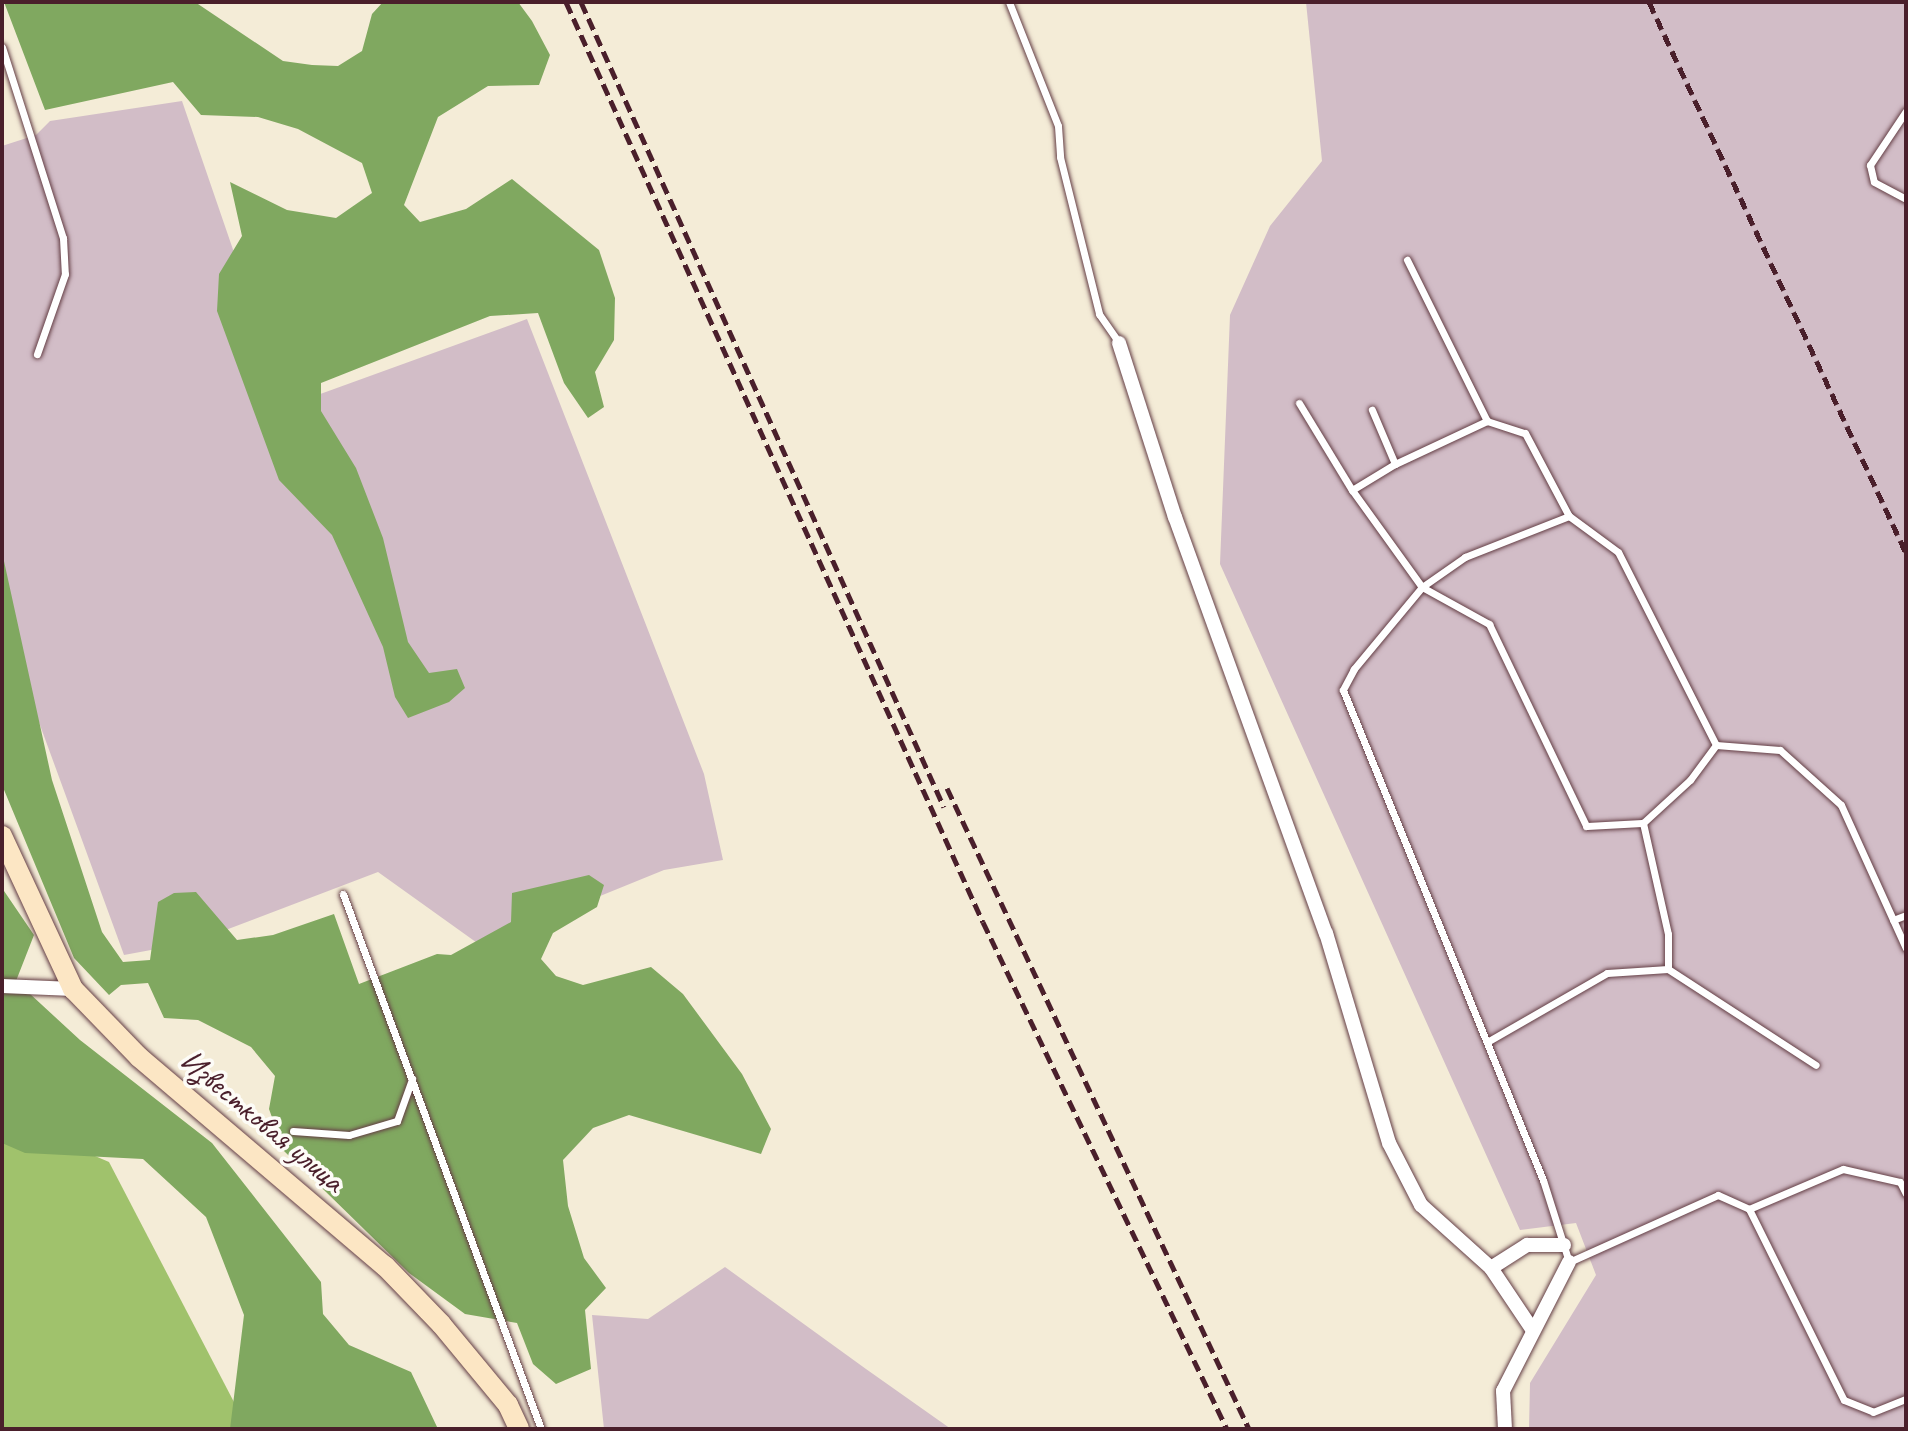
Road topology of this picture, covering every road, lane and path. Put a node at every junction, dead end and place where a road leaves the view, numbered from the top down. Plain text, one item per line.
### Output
1 (1009, 2) edge
2 (2, 47) edge
3 (1906, 111) edge
4 (1906, 199) edge
5 (1407, 260) dead end
6 (1119, 343) joint
7 (37, 354) dead end
8 (1299, 403) dead end
9 (1372, 410) dead end
10 (1487, 421) junction
11 (1395, 464) junction
12 (1352, 490) junction
13 (1569, 516) junction
14 (1422, 587) junction
15 (1716, 745) junction
16 (1643, 823) junction
17 (2, 836) edge
18 (343, 894) dead end
19 (1906, 915) edge
20 (1893, 920) junction
21 (1906, 948) edge
22 (1668, 969) junction
23 (2, 986) edge
24 (73, 989) junction
25 (1487, 1042) junction
26 (1816, 1065) dead end
27 (412, 1079) junction
28 (293, 1131) dead end
29 (1906, 1194) edge
30 (1749, 1209) junction
31 (1564, 1245) junction
32 (1569, 1262) junction
33 (1491, 1268) junction
34 (1532, 1329) junction
35 (1906, 1399) edge
36 (519, 1429) edge
37 (541, 1429) edge
38 (1505, 1429) edge

1 - 6 lane
2 - 7 lane
3 - 4 lane
5 - 10 lane
6 - 33 street
8 - 12 lane
9 - 11 lane
10 - 11 lane
10 - 13 lane
11 - 12 lane
12 - 14 lane
13 - 14 lane
13 - 15 lane
14 - 16 lane
14 - 25 lane
15 - 16 lane
15 - 20 lane
16 - 22 lane
17 - 24 main road, Известковая улица
18 - 27 lane
19 - 20 lane
20 - 21 lane
22 - 25 lane
22 - 26 lane
23 - 24 street
24 - 36 main road, Известковая улица
25 - 31 lane
27 - 28 lane
27 - 37 lane
29 - 30 lane
30 - 32 lane
30 - 35 lane
31 - 32 lane
31 - 33 street
32 - 34 street
33 - 34 street
34 - 38 street

